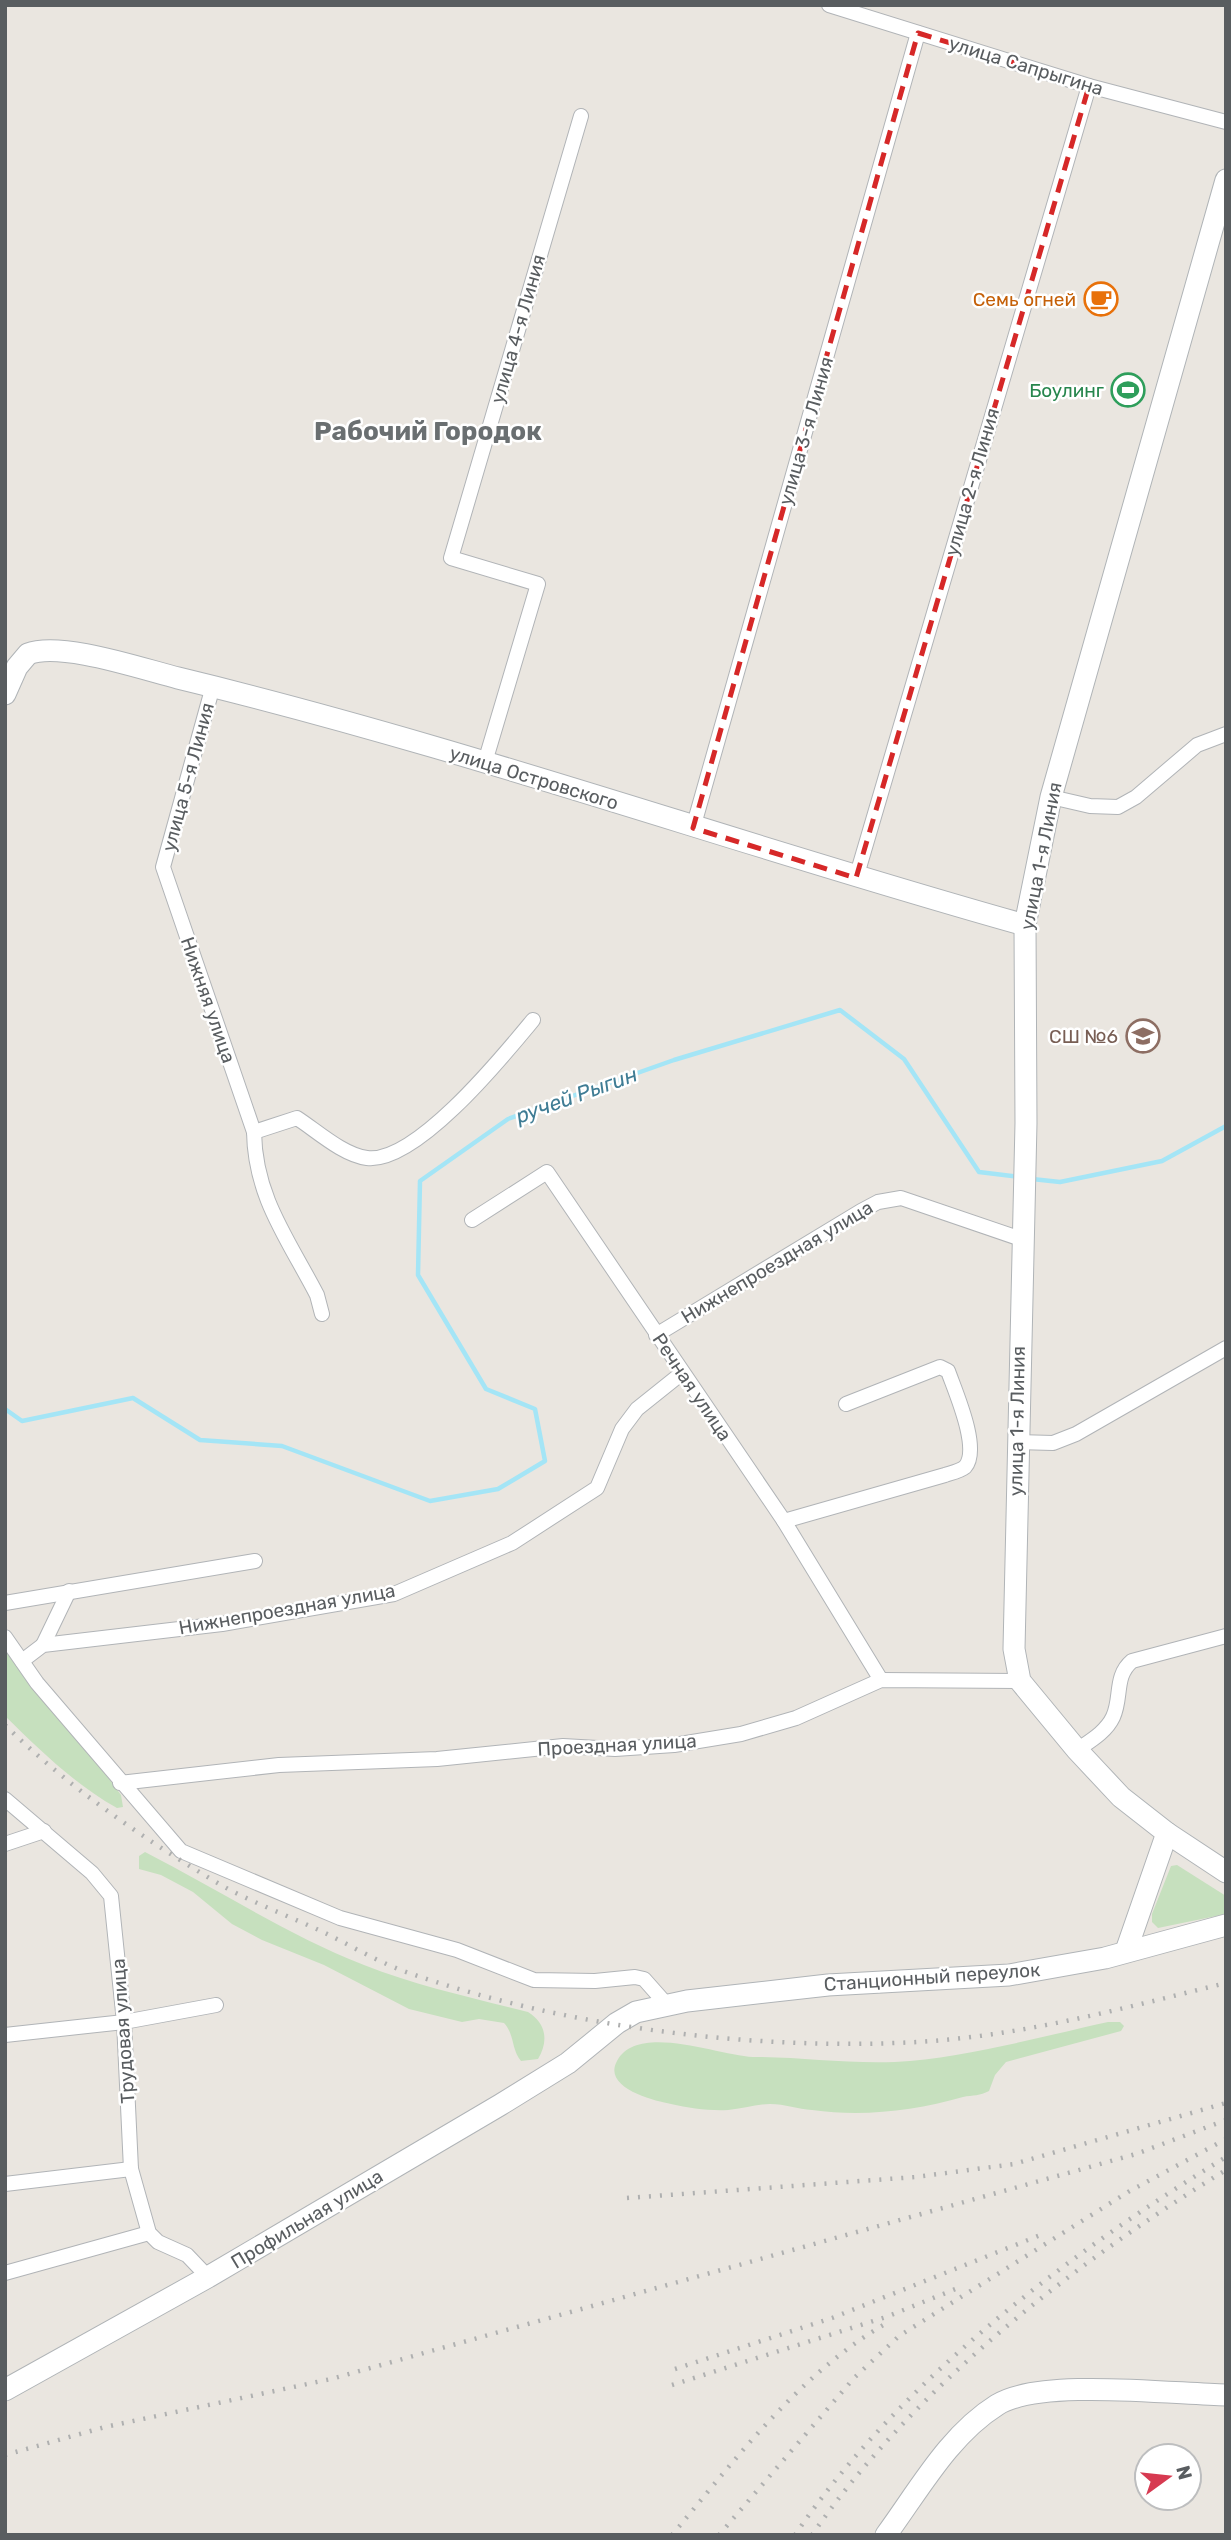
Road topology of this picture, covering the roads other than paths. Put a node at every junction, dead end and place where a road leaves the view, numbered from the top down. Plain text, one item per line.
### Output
1 (829, 5) edge
2 (918, 33) junction
3 (1089, 86) junction
4 (580, 116) dead end
5 (1226, 122) edge
6 (1226, 180) edge
7 (213, 686) junction
8 (5, 694) edge
9 (1226, 734) edge
10 (485, 762) junction
11 (1051, 797) junction
12 (693, 828) junction
13 (163, 867) joint
14 (856, 878) junction
15 (1025, 925) junction
16 (533, 1020) dead end
17 (254, 1132) junction
18 (472, 1220) dead end
19 (1021, 1239) junction
20 (322, 1314) dead end
21 (656, 1335) junction
22 (1226, 1348) edge
23 (682, 1373) junction
24 (846, 1404) dead end
25 (1017, 1442) junction
26 (784, 1521) junction
27 (255, 1561) dead end
28 (69, 1591) junction
29 (5, 1603) edge
30 (1226, 1636) edge
31 (5, 1637) edge
32 (43, 1645) junction
33 (22, 1661) junction
34 (881, 1680) junction
35 (1020, 1681) junction
36 (1077, 1750) junction
37 (120, 1783) junction
38 (5, 1799) edge
39 (44, 1831) junction
40 (1167, 1833) junction
41 (5, 1844) edge
42 (1226, 1872) edge
43 (1226, 1925) edge
44 (1126, 1951) junction
45 (216, 2005) dead end
46 (667, 2005) junction
47 (636, 2012) joint
48 (124, 2022) junction
49 (5, 2035) edge
50 (131, 2169) junction
51 (5, 2184) edge
52 (149, 2233) junction
53 (5, 2273) edge
54 (208, 2277) junction
55 (5, 2390) edge
56 (1226, 2395) edge
57 (886, 2535) edge

1 - 2 street, улица Сапрыгина
2 - 3 street, улица Сапрыгина
2 - 12 street, улица 3-я Линия
3 - 5 street, улица Сапрыгина
3 - 14 street, улица 2-я Линия
4 - 10 street, улица 4-я Линия
6 - 11 street, улица 1-я Линия
7 - 8 street, улица Островского
7 - 10 street, улица Островского
7 - 13 street, улица 5-я Линия
9 - 11 street
10 - 12 street, улица Островского
11 - 15 street, улица 1-я Линия
12 - 14 street, улица Островского
13 - 17 street, Нижняя улица
14 - 15 street, улица Островского
15 - 19 street, улица 1-я Линия
16 - 17 street
17 - 20 street, Нижняя улица
18 - 21 street, Речная улица
19 - 21 street, Нижнепроездная улица
19 - 25 street, улица 1-я Линия
21 - 23 street, Речная улица
22 - 25 street
23 - 26 street, Речная улица
23 - 32 street, Нижнепроездная улица
24 - 26 street
25 - 35 street, улица 1-я Линия
26 - 34 street, Речная улица
27 - 28 street
28 - 29 street
28 - 32 street
30 - 36 street
31 - 33 street
32 - 33 street
33 - 37 street
34 - 35 street, Проездная улица
34 - 37 street, Проездная улица
35 - 36 street
36 - 40 street
37 - 46 street
38 - 39 street, Трудовая улица
39 - 41 street
39 - 48 street, Трудовая улица
40 - 42 street
40 - 44 street
43 - 44 street, Станционный переулок
44 - 46 street, Станционный переулок
45 - 48 street
46 - 47 street, Станционный переулок
47 - 54 street, Профильная улица
48 - 49 street
48 - 50 street, Трудовая улица
50 - 51 street
50 - 52 street, Трудовая улица
52 - 53 street
52 - 54 street
54 - 55 street, Профильная улица
56 - 57 street

